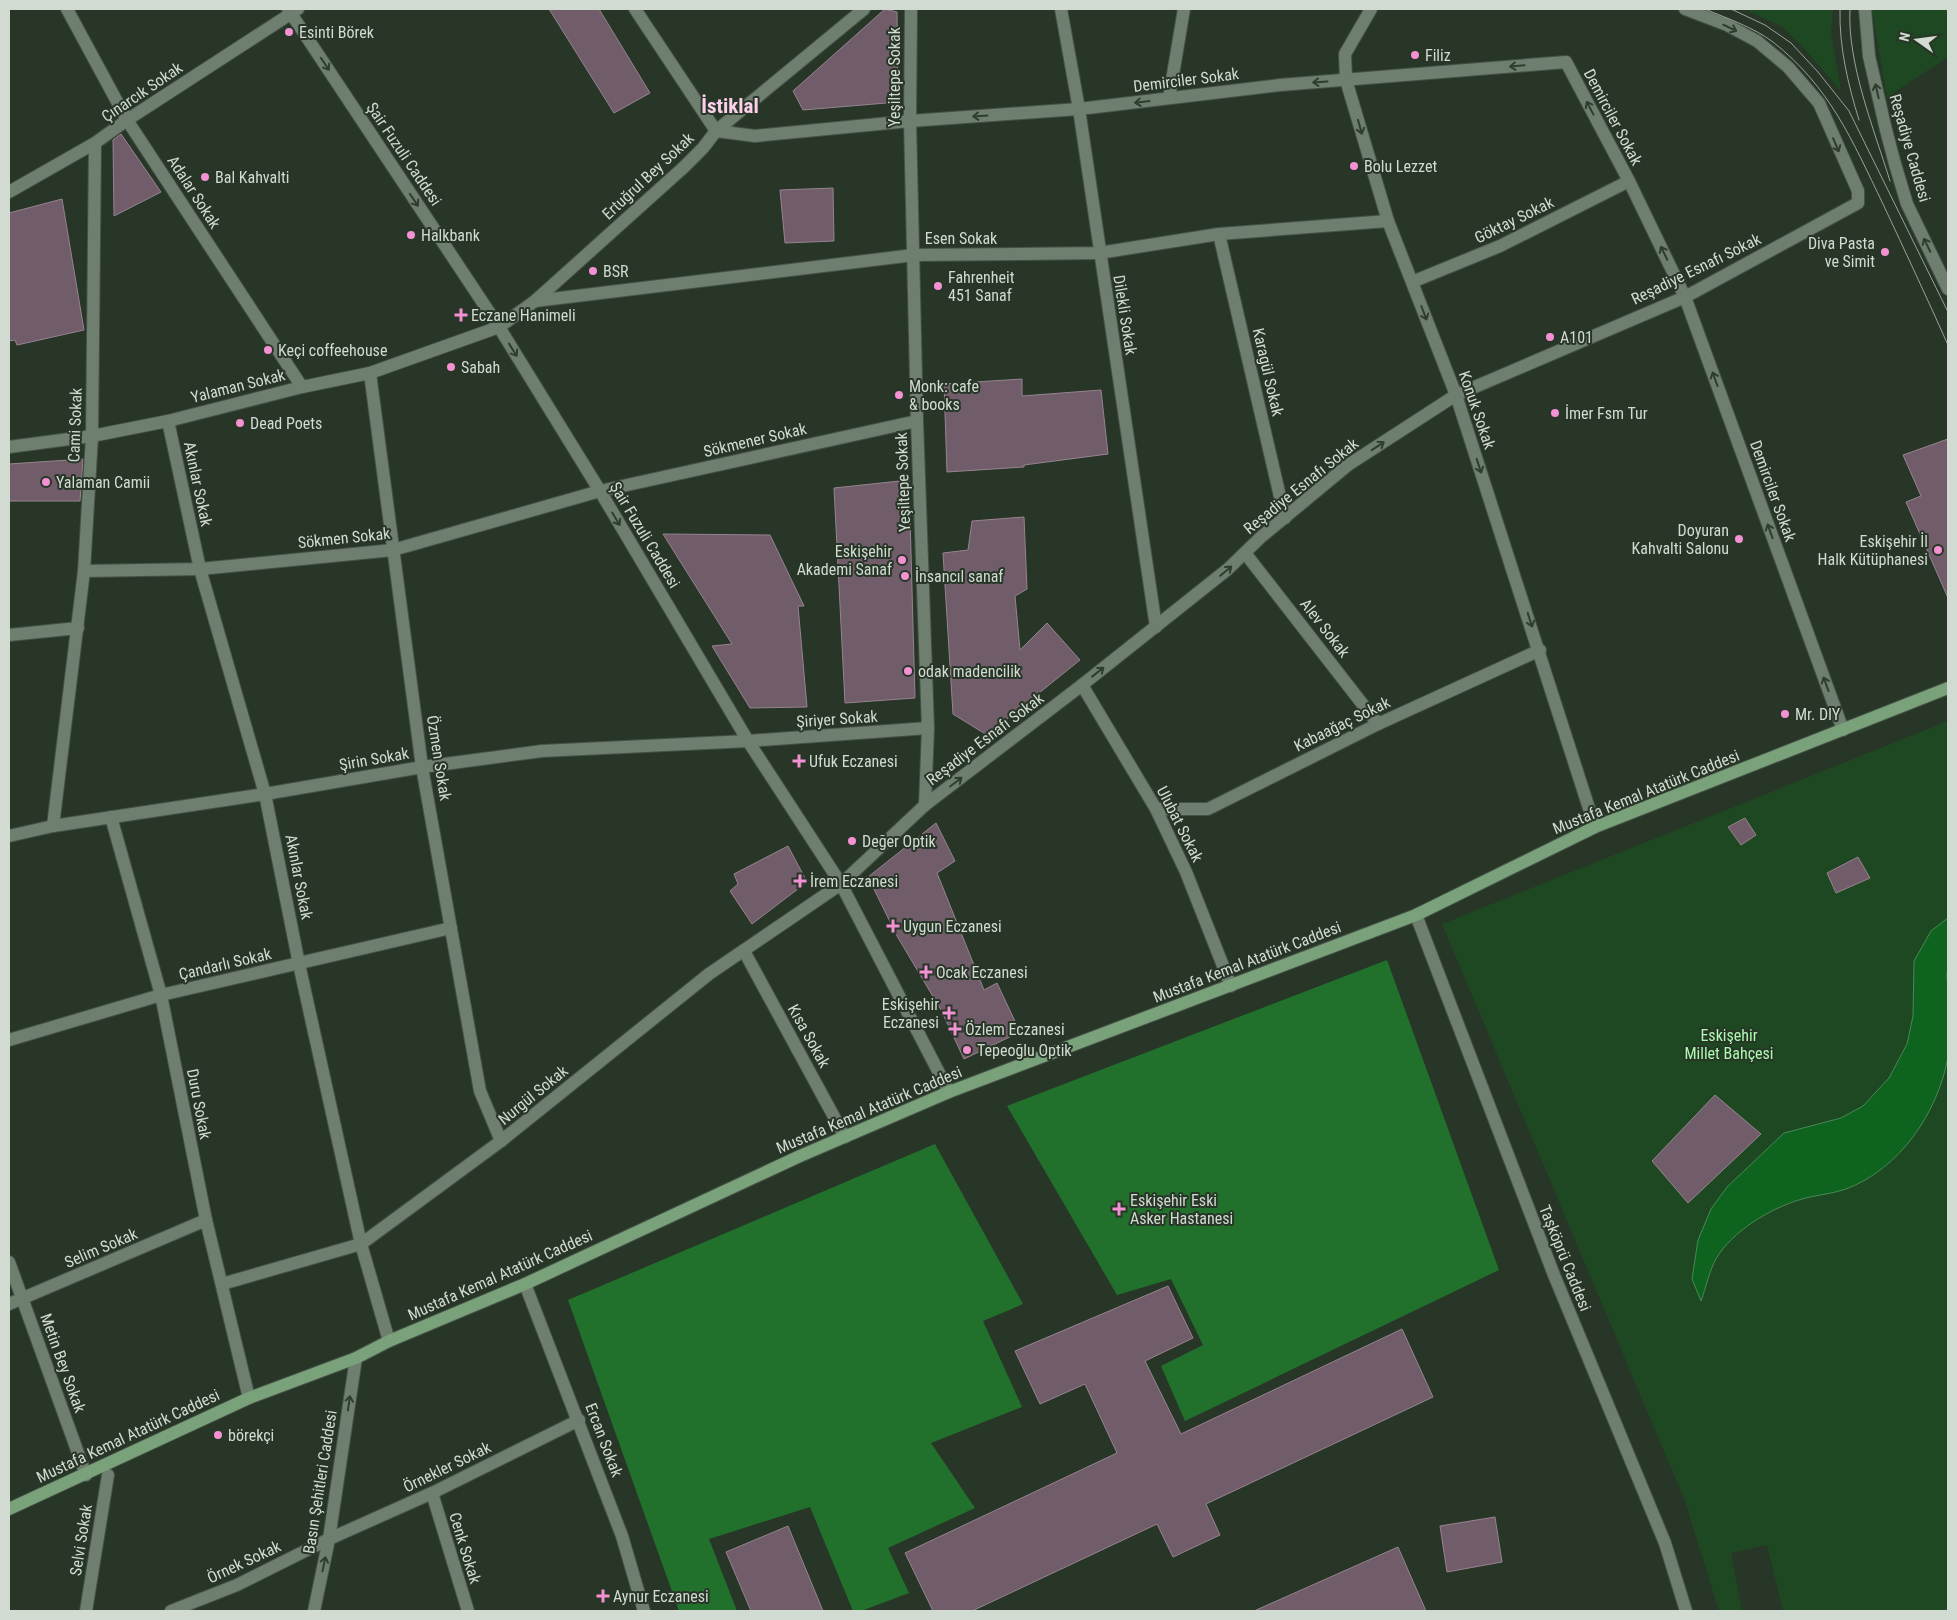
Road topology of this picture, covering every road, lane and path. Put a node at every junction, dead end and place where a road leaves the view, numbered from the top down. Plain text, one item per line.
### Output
1 (67, 9) edge
2 (635, 9) edge
3 (864, 9) edge
4 (910, 9) edge
5 (1061, 9) edge
6 (1184, 9) edge
7 (1370, 9) edge
8 (1686, 9) edge
9 (1865, 9) edge
10 (292, 10) edge
11 (1346, 80) junction
12 (1169, 98) junction
13 (1079, 109) junction
14 (127, 120) junction
15 (910, 120) junction
16 (716, 131) junction
17 (95, 144) junction
18 (1629, 181) junction
19 (9, 192) edge
20 (1388, 221) junction
21 (1219, 234) junction
22 (1099, 253) junction
23 (914, 255) junction
24 (1412, 282) junction
25 (1948, 289) edge
26 (1685, 297) junction
27 (535, 300) junction
28 (499, 327) junction
29 (370, 373) junction
30 (302, 387) junction
31 (1456, 395) junction
32 (168, 421) junction
33 (917, 421) junction
34 (92, 436) junction
35 (9, 448) edge
36 (600, 491) junction
37 (1285, 518) junction
38 (393, 550) junction
39 (1245, 553) junction
40 (200, 569) junction
41 (84, 571) junction
42 (1156, 627) junction
43 (78, 628) junction
44 (9, 635) edge
45 (1540, 650) junction
46 (1082, 685) junction
47 (1948, 688) edge
48 (1378, 724) junction
49 (928, 728) junction
50 (1842, 730) junction
51 (748, 742) junction
52 (422, 767) junction
53 (266, 794) junction
54 (925, 805) junction
55 (1156, 809) junction
56 (111, 817) junction
57 (53, 826) junction
58 (1595, 827) junction
59 (9, 836) edge
60 (841, 884) junction
61 (1416, 915) junction
62 (451, 928) junction
63 (744, 951) junction
64 (299, 964) junction
65 (1230, 986) junction
66 (161, 995) junction
67 (9, 1040) edge
68 (949, 1092) junction
69 (845, 1137) junction
70 (501, 1141) junction
71 (206, 1220) junction
72 (361, 1244) junction
73 (9, 1262) edge
74 (222, 1284) junction
75 (525, 1284) junction
76 (23, 1298) junction
77 (9, 1304) edge
78 (389, 1341) junction
79 (356, 1358) junction
80 (249, 1398) junction
81 (579, 1420) junction
82 (86, 1475) junction
83 (108, 1475) dead end
84 (432, 1493) junction
85 (9, 1510) edge
86 (329, 1539) junction
87 (86, 1611) edge
88 (171, 1611) edge
89 (314, 1611) edge
90 (468, 1611) edge
91 (644, 1611) edge
92 (1686, 1611) edge

1 - 14 street, Adalar Sokak
2 - 16 street
3 - 16 street, Ertuğrul Bey Sokak
4 - 15 street, Yeşiltepe Sokak
5 - 13 street, Dilekli Sokak
6 - 12 street
7 - 11 street, Konuk Sokak
8 -> 26 street, Reşadiye Esnafı Sokak
25 -> 9 street, Reşadiye Caddesi
10 - 14 street, Çınarcık Sokak
10 -> 28 street, Şair Fuzuli Caddesi
11 -> 12 street, Demirciler Sokak
18 -> 11 street, Demirciler Sokak
11 -> 20 street, Konuk Sokak
12 -> 13 street, Demirciler Sokak
13 -> 15 street, Demirciler Sokak
13 - 22 street, Dilekli Sokak
14 - 17 street, Çınarcık Sokak
14 - 30 street, Adalar Sokak
15 - 16 street, Demirciler Sokak
15 - 23 street, Yeşiltepe Sokak
16 - 27 street, Ertuğrul Bey Sokak
17 - 19 street, Çınarcık Sokak
17 - 34 street, Cami Sokak
18 - 24 street, Göktay Sokak
26 -> 18 street, Demirciler Sokak
20 - 21 street, Esen Sokak
20 - 24 street, Konuk Sokak
21 - 22 street, Esen Sokak
21 - 37 street, Karagül Sokak
22 - 23 street, Esen Sokak
22 - 42 street, Dilekli Sokak
23 - 27 street, Esen Sokak
23 - 33 street, Yeşiltepe Sokak
24 -> 31 street, Konuk Sokak
26 - 31 street, Reşadiye Esnafı Sokak
50 -> 26 street, Demirciler Sokak
27 - 28 street, Ertuğrul Bey Sokak
28 - 29 street, Yalaman Sokak
28 -> 36 street, Şair Fuzuli Caddesi
29 - 30 street, Yalaman Sokak
29 - 38 street, Özmen Sokak
30 - 32 street, Yalaman Sokak
37 -> 31 street, Reşadiye Esnafı Sokak
31 -> 45 street, Konuk Sokak
32 - 34 street, Yalaman Sokak
32 - 40 street, Akınlar Sokak
33 - 36 street, Sökmener Sokak
33 - 49 street, Yeşiltepe Sokak
34 - 35 street, Yalaman Sokak
34 - 41 street, Cami Sokak
36 - 38 street, Sökmen Sokak
36 -> 51 street, Şair Fuzuli Caddesi
37 - 39 street, Reşadiye Esnafı Sokak
38 - 40 street, Sökmen Sokak
38 - 52 street, Özmen Sokak
42 -> 39 street, Reşadiye Esnafı Sokak
39 - 48 street, Alev Sokak
40 - 41 street, Sökmen Sokak
40 - 53 street, Akınlar Sokak
41 - 43 street, Cami Sokak
46 -> 42 street, Reşadiye Esnafı Sokak
43 - 44 street
43 - 57 street, Cami Sokak
45 - 48 street, Kabaağaç Sokak
45 - 58 street, Konuk Sokak
54 -> 46 street, Reşadiye Esnafı Sokak
46 - 55 street, Ulubat Sokak
47 - 50 main road, Mustafa Kemal Atatürk Caddesi
48 - 55 street, Kabaağaç Sokak
49 - 51 street, Şiriyer Sokak
49 - 54 street, Yeşiltepe Sokak
50 - 58 main road, Mustafa Kemal Atatürk Caddesi
51 - 52 street, Şirin Sokak
51 - 60 street, Şair Fuzuli Caddesi
52 - 53 street, Şirin Sokak
52 - 62 street, Özmen Sokak
53 - 56 street, Şirin Sokak
53 - 64 street, Akınlar Sokak
54 - 60 street, Reşadiye Esnafı Sokak
55 - 65 street, Ulubat Sokak
56 - 57 street, Şirin Sokak
56 - 66 street, Duru Sokak
57 - 59 street, Şirin Sokak
58 - 61 main road, Mustafa Kemal Atatürk Caddesi
60 - 63 street, Nurgül Sokak
60 - 68 street, Şair Fuzuli Caddesi
61 - 65 main road, Mustafa Kemal Atatürk Caddesi
61 - 92 street, Taşköprü Caddesi
62 - 64 street, Çandarlı Sokak
62 - 70 street, Özmen Sokak
63 - 69 street, Kısa Sokak
63 - 70 street, Nurgül Sokak
64 - 66 street, Çandarlı Sokak
64 - 72 street, Akınlar Sokak
65 - 68 main road, Mustafa Kemal Atatürk Caddesi
66 - 67 street, Çandarlı Sokak
66 - 71 street, Duru Sokak
68 - 69 main road, Mustafa Kemal Atatürk Caddesi
69 - 75 main road, Mustafa Kemal Atatürk Caddesi
70 - 72 street, Nurgül Sokak
71 - 74 street, Duru Sokak
71 - 76 street, Selim Sokak
72 - 74 street, Nurgül Sokak
72 - 78 street, Akınlar Sokak
73 - 76 street, Metin Bey Sokak
74 - 80 street, Duru Sokak
75 - 78 main road, Mustafa Kemal Atatürk Caddesi
75 - 81 street, Ercan Sokak
76 - 77 street, Selim Sokak
76 - 82 street, Metin Bey Sokak
78 - 79 main road, Mustafa Kemal Atatürk Caddesi
79 - 80 main road, Mustafa Kemal Atatürk Caddesi
86 -> 79 street, Basın Şehitleri Caddesi
80 - 82 main road, Mustafa Kemal Atatürk Caddesi
81 - 84 street, Örnekler Sokak
81 - 91 street, Ercan Sokak
82 - 85 main road, Mustafa Kemal Atatürk Caddesi
83 - 87 street, Selvi Sokak
84 - 86 street, Örnekler Sokak
84 - 90 street, Cenk Sokak
86 - 88 street, Örnek Sokak
89 -> 86 street, Basın Şehitleri Caddesi

